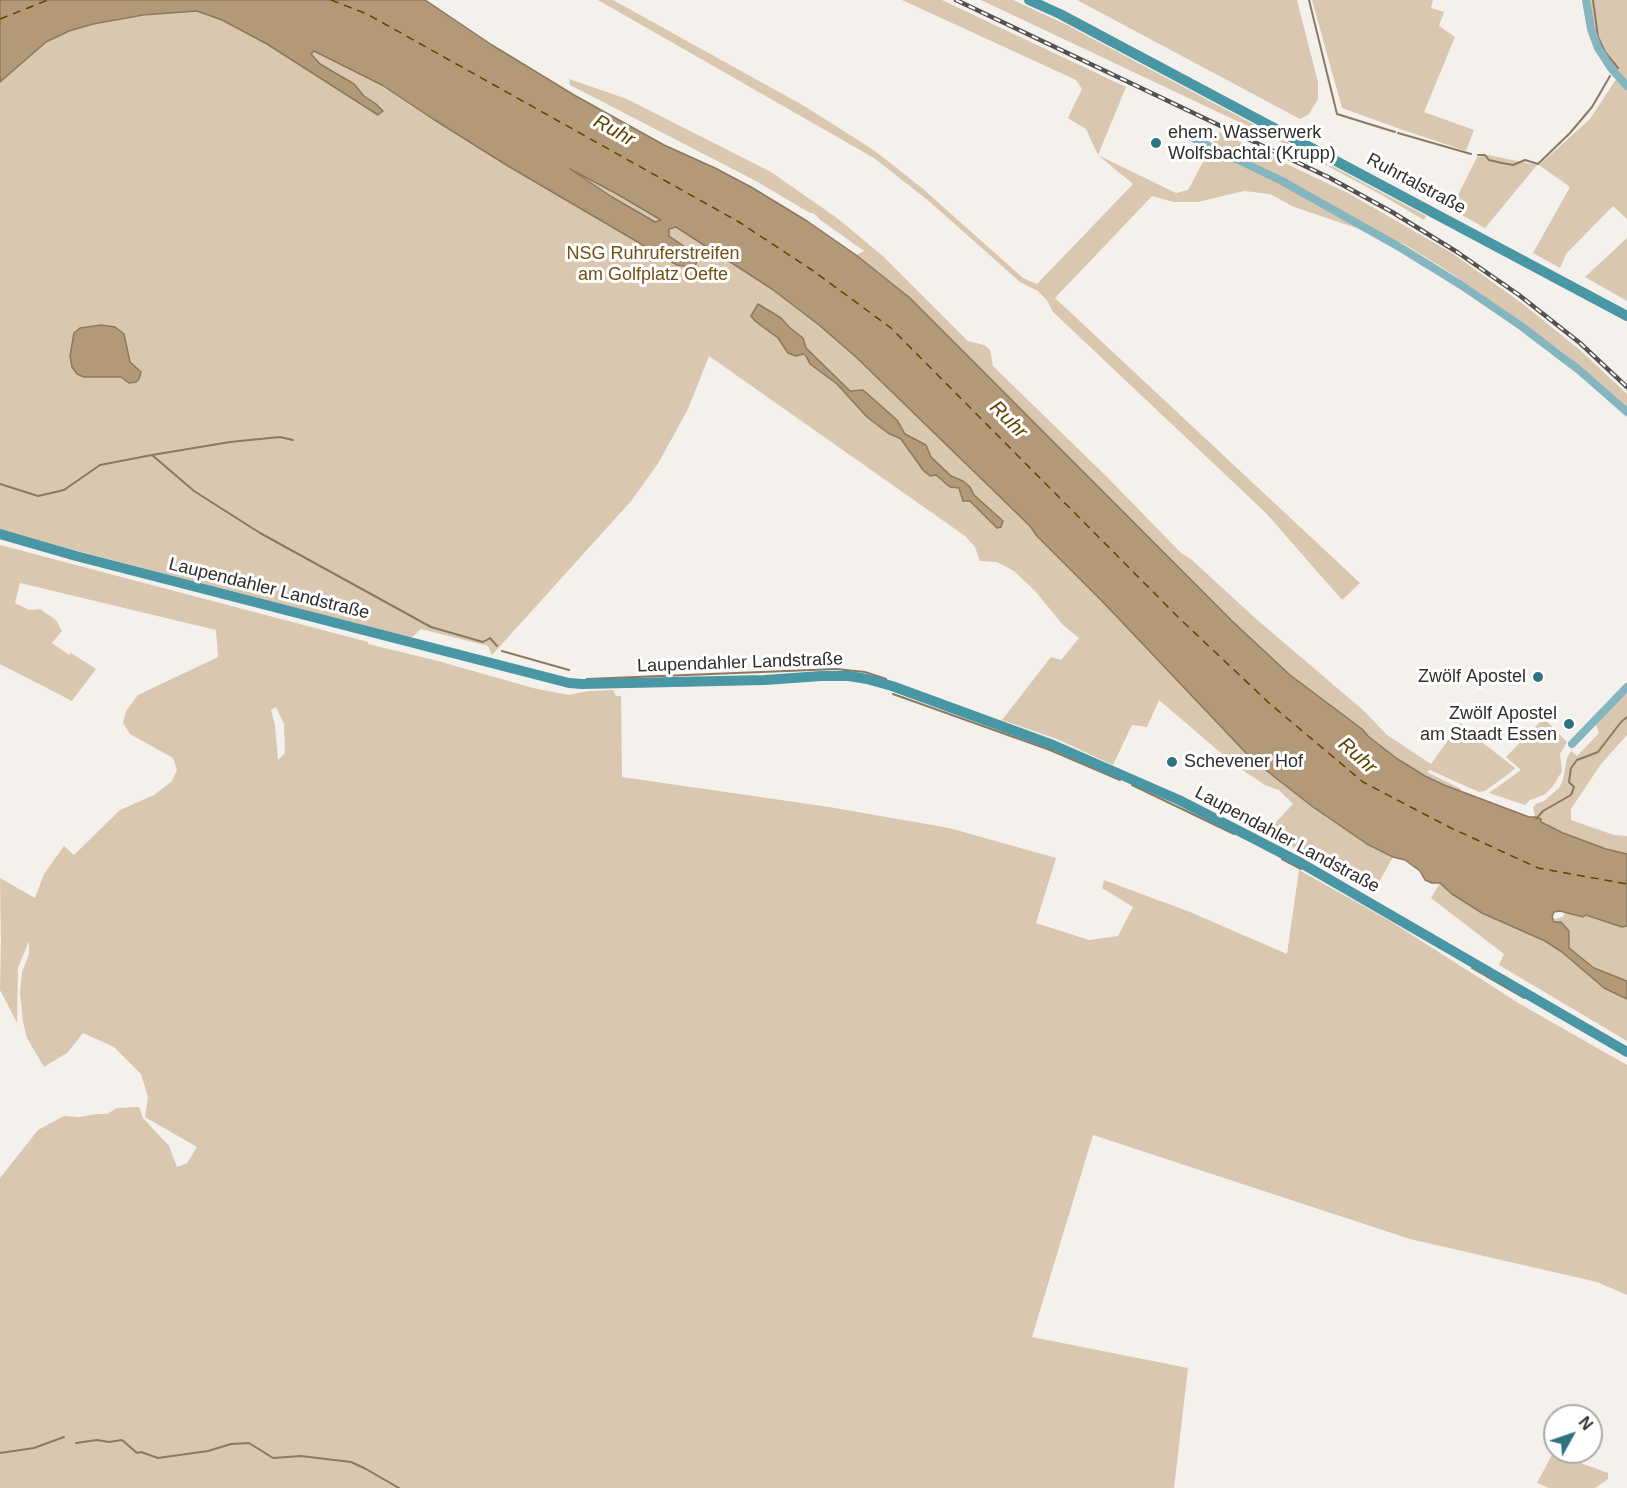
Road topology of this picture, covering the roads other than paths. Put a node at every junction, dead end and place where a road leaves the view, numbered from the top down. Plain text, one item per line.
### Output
1 (1029, 0) edge
2 (1586, 0) edge
3 (1627, 86) edge
4 (1174, 129) dead end
5 (1627, 316) edge
6 (1627, 412) edge
7 (0, 534) edge
8 (1627, 687) edge
9 (1572, 744) dead end
10 (1627, 1052) edge

1 - 5 main road, Ruhrtalstraße
2 - 3 street
4 - 6 street
7 - 10 main road, Laupendahler Landstraße
8 - 9 street

